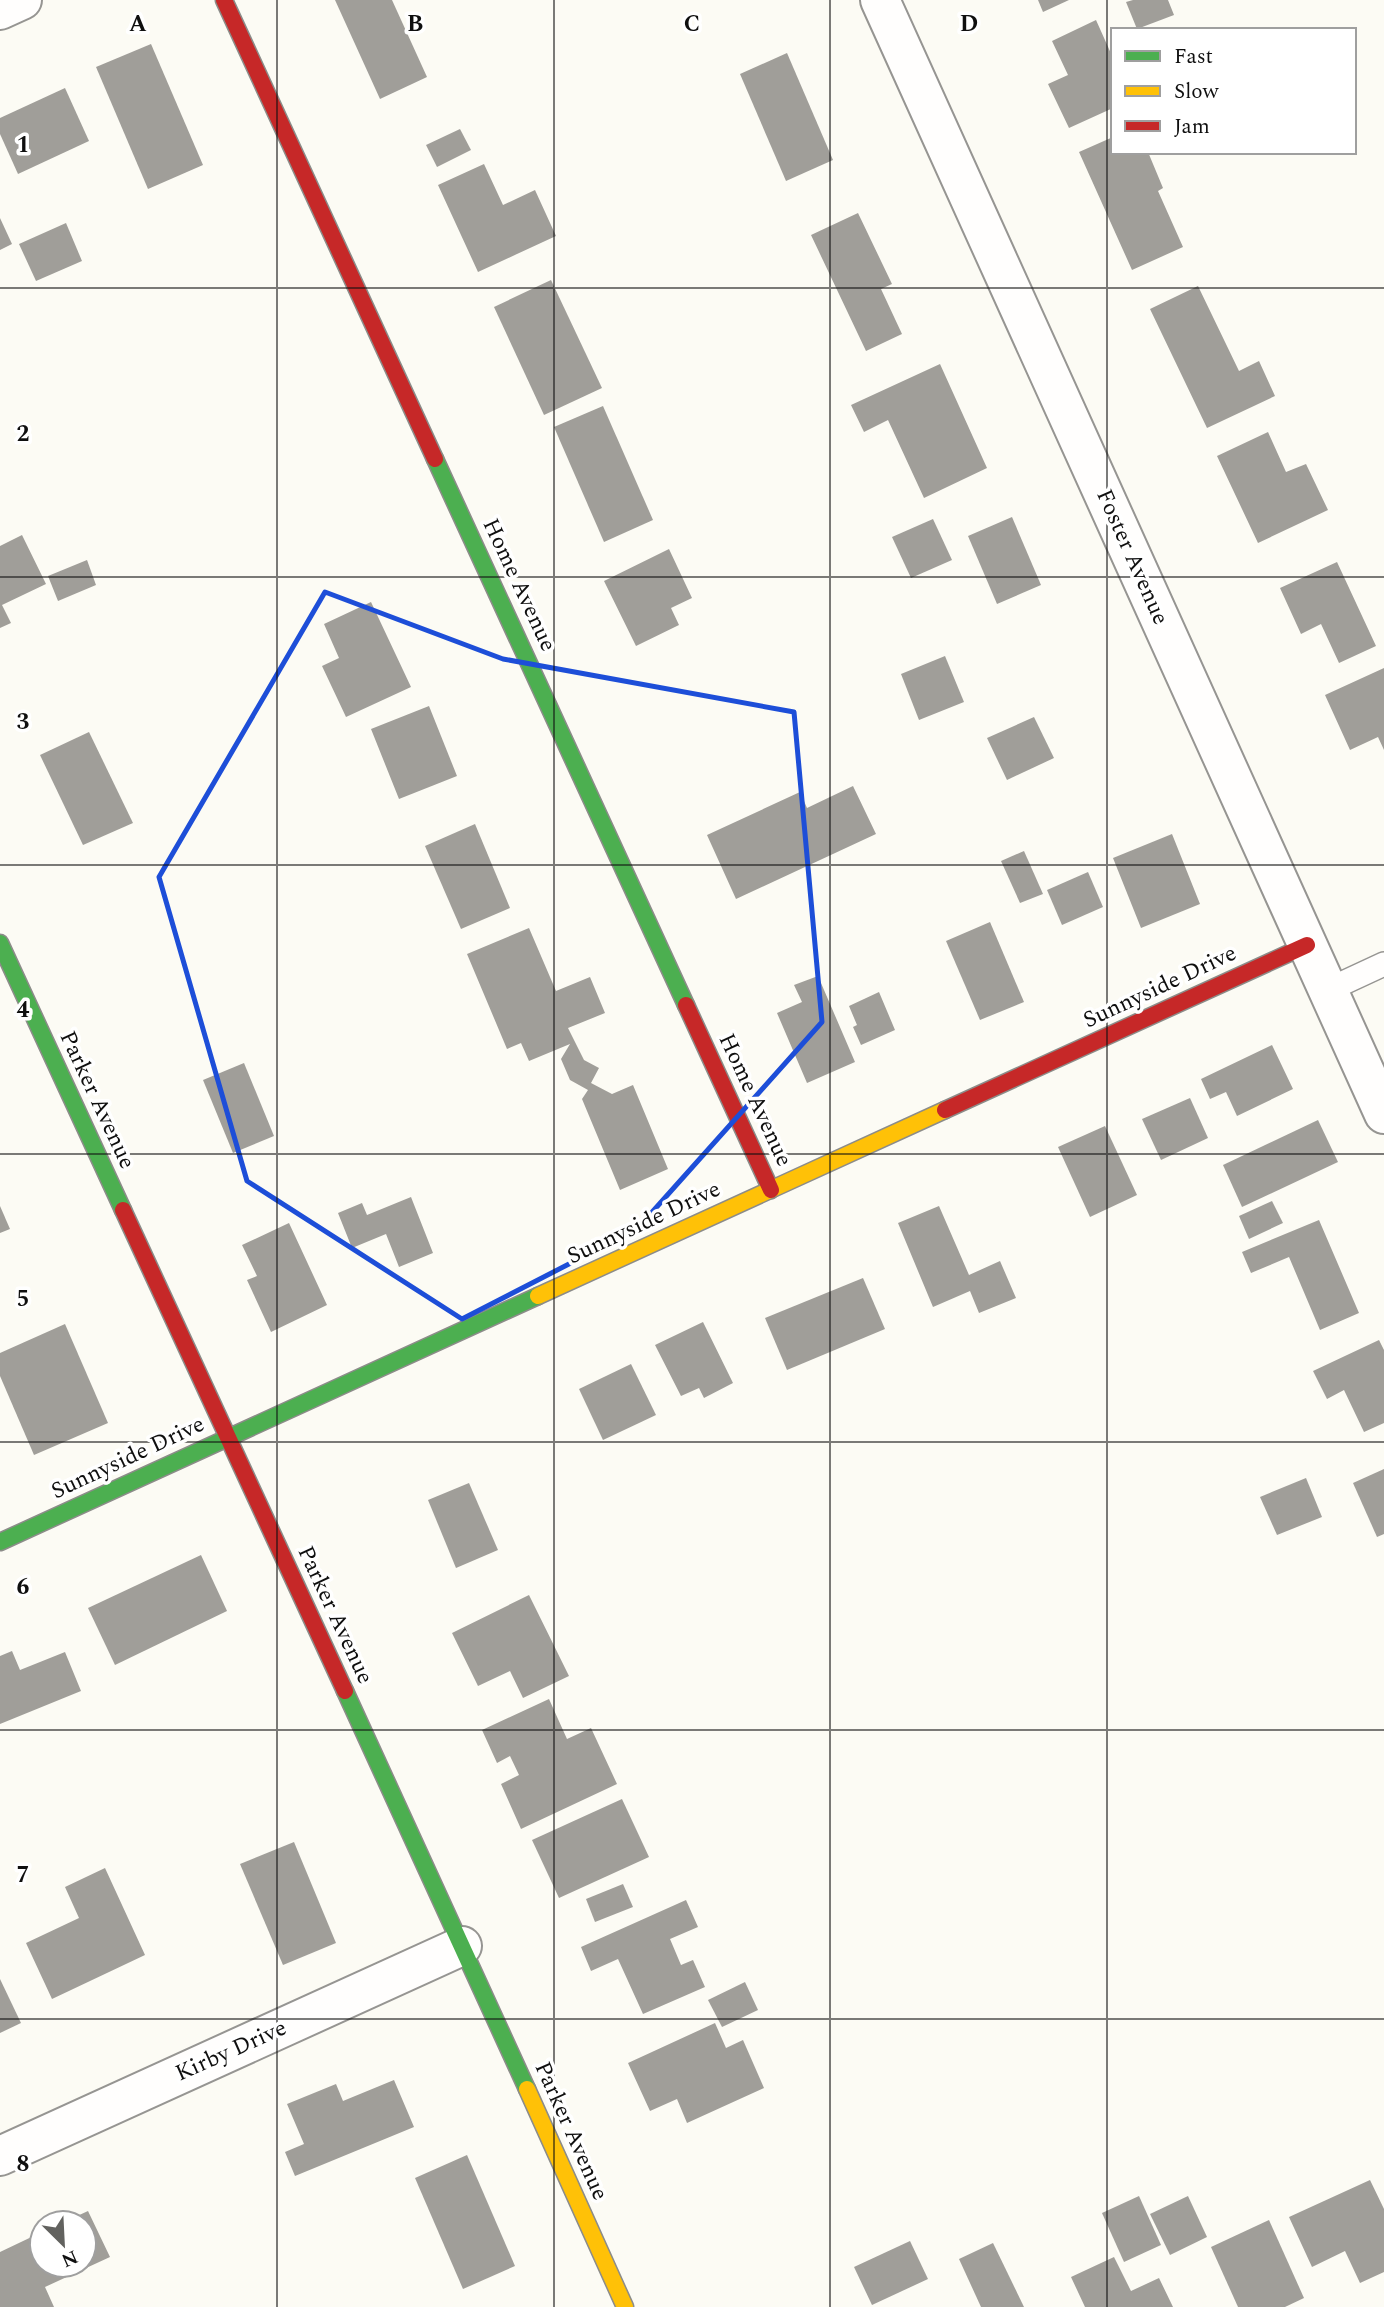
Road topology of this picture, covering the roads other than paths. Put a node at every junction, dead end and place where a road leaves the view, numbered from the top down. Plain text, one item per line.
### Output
1 (22, 0) edge
2 (224, 0) edge
3 (880, 0) edge
4 (0, 10) edge
5 (0, 943) edge
6 (1307, 945) junction
7 (1384, 964) edge
8 (1328, 990) junction
9 (1384, 1114) edge
10 (771, 1190) junction
11 (228, 1438) junction
12 (0, 1542) edge
13 (462, 1946) junction
14 (0, 2155) edge
15 (625, 2307) edge

1 - 4 street
2 - 10 street, Home Avenue
3 - 6 street, Foster Avenue
5 - 11 street, Parker Avenue
6 - 8 street, Foster Avenue
6 - 10 street, Sunnyside Drive
7 - 8 lane
8 - 9 street, Foster Avenue
10 - 11 street, Sunnyside Drive
11 - 12 street, Sunnyside Drive
11 - 13 street, Parker Avenue
13 - 14 street, Kirby Drive
13 - 15 street, Parker Avenue

